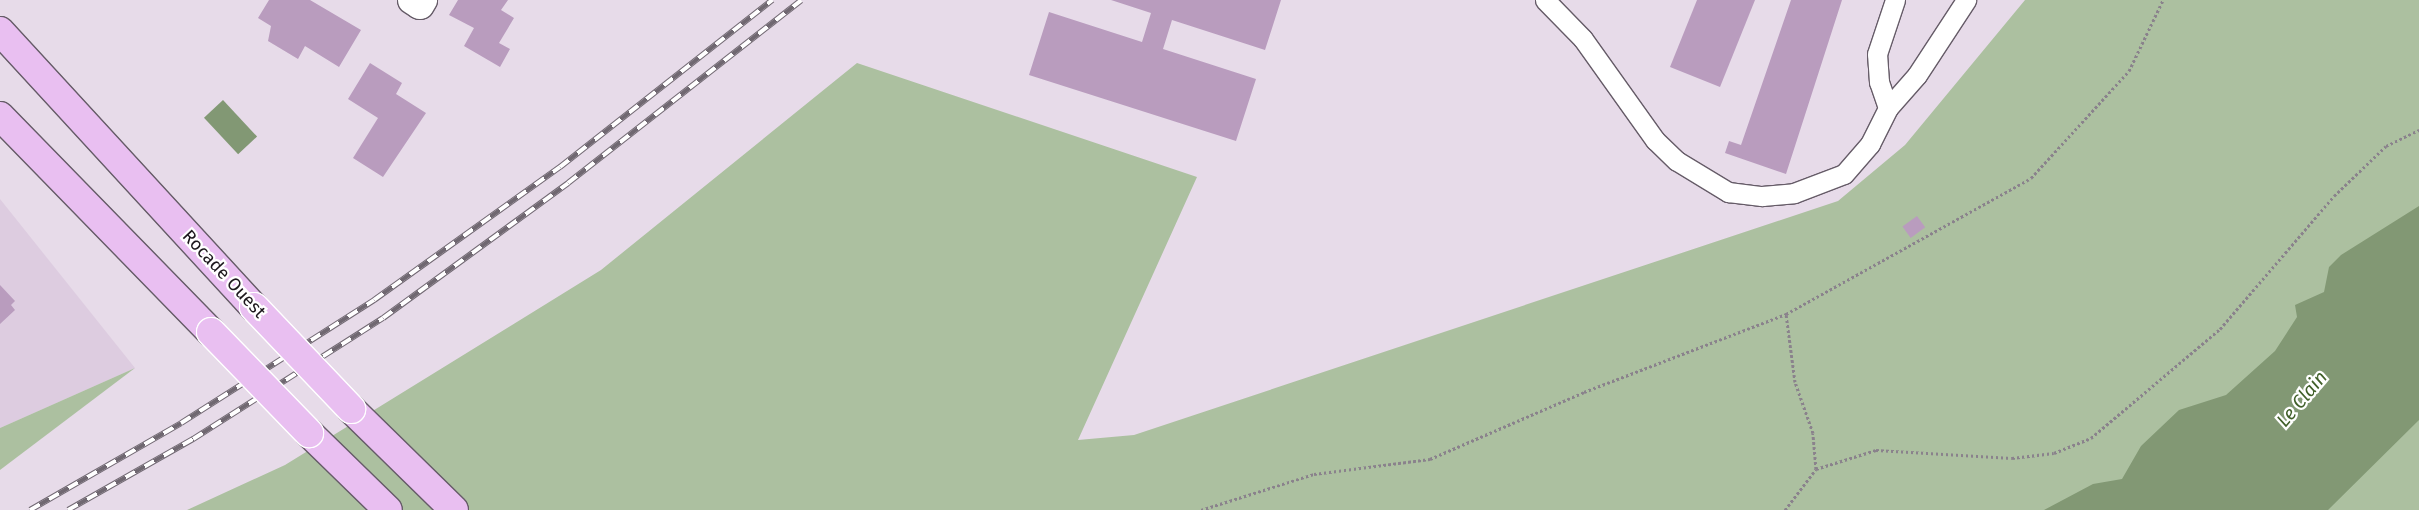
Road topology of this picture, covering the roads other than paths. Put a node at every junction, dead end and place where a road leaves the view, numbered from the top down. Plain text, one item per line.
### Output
1 (412, 0) edge
2 (423, 0) edge
3 (1545, 0) edge
4 (1895, 0) edge
5 (1966, 0) edge
6 (0, 31) edge
7 (1888, 108) junction
8 (0, 116) edge
9 (388, 510) edge
10 (454, 510) edge

1 - 2 street
3 - 7 lane
4 - 7 lane
5 - 7 lane
6 - 10 main road, Rocade Ouest, bridge
8 - 9 main road, bridge

